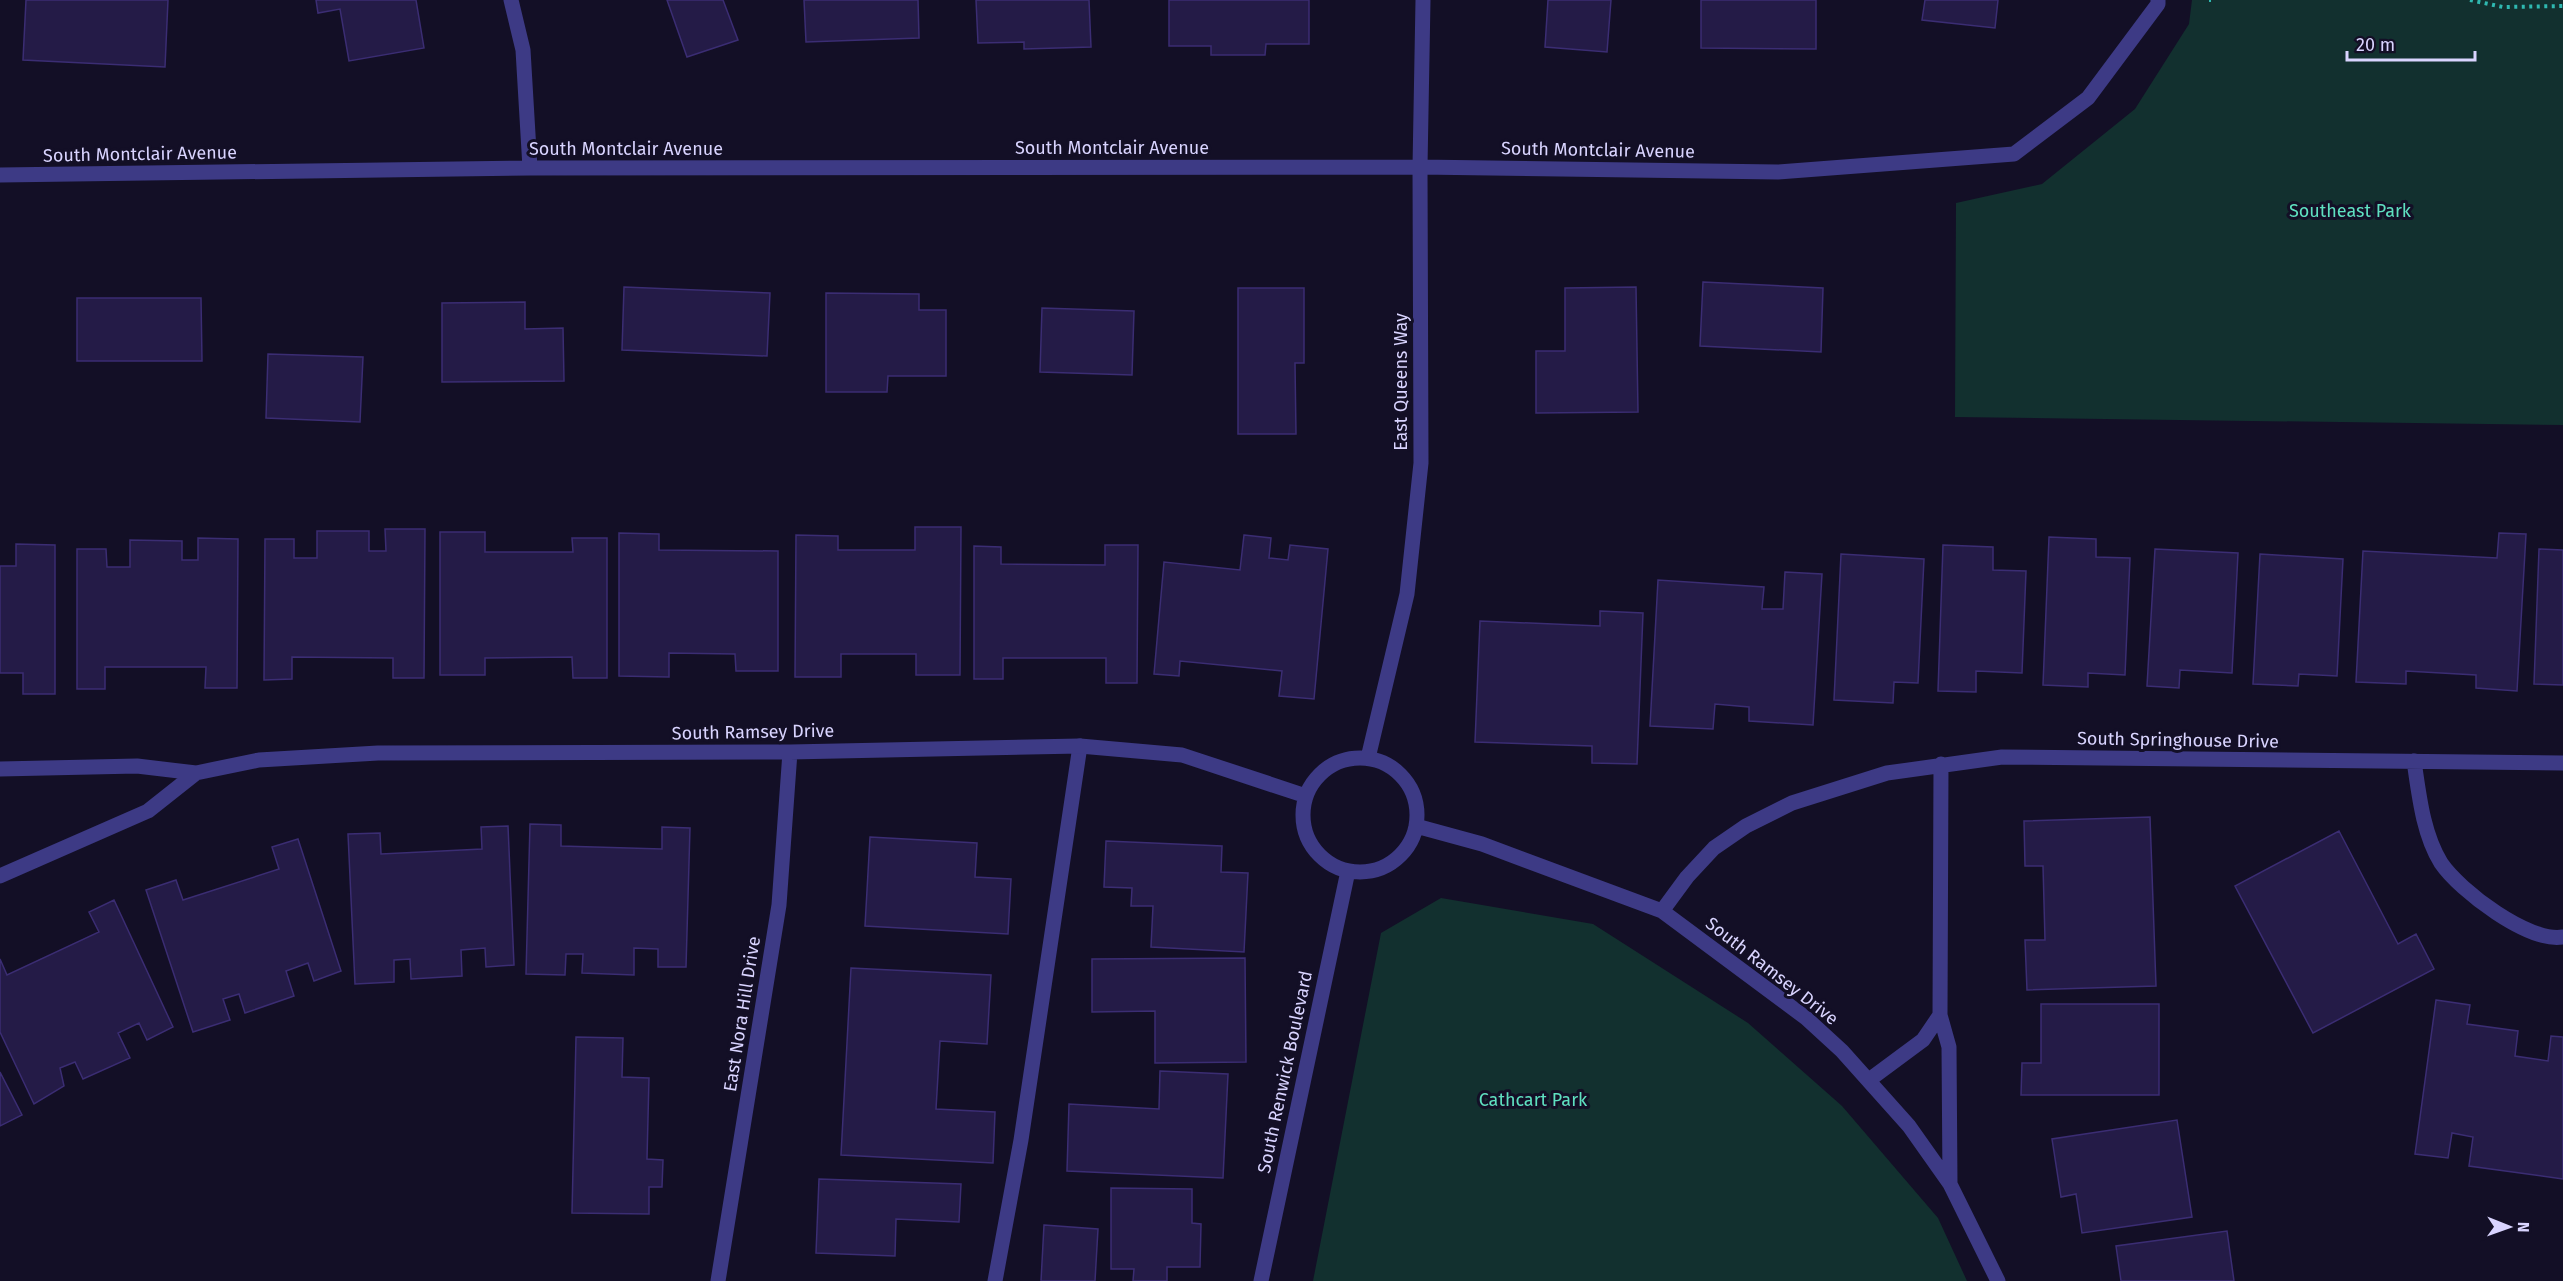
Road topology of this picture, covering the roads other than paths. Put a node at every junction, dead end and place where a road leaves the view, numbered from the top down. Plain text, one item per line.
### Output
1 (511, 0) edge
2 (1423, 0) edge
3 (2158, 2) edge
4 (1420, 167) junction
5 (530, 168) junction
6 (0, 175) edge
7 (1080, 746) junction
8 (790, 752) junction
9 (1368, 758) junction
10 (2414, 761) junction
11 (2563, 763) edge
12 (1941, 764) junction
13 (0, 769) edge
14 (196, 773) junction
15 (1306, 796) junction
16 (1416, 826) junction
17 (1347, 871) junction
18 (0, 876) edge
19 (1662, 912) junction
20 (2563, 938) edge
21 (1940, 1015) junction
22 (1869, 1080) junction
23 (1950, 1184) junction
24 (718, 1281) edge
25 (994, 1281) edge
26 (1261, 1281) edge
27 (1998, 1281) edge

1 - 5 street
2 - 4 street, East Queens Way
3 - 4 street, South Montclair Avenue
4 - 5 street, South Montclair Avenue
4 - 9 street, East Queens Way
5 - 6 street, South Montclair Avenue
7 - 8 street, South Ramsey Drive
7 - 15 street, South Ramsey Drive
7 - 25 street
8 - 14 street, South Ramsey Drive
8 - 24 street, East Nora Hill Drive
9 - 15 street
9 - 16 street
10 - 11 street, South Springhouse Drive
10 - 12 street, South Springhouse Drive
10 - 20 street
12 - 19 street, South Springhouse Drive
12 - 21 street
13 - 14 street, South Ramsey Drive
14 - 18 street, South Ramsey Drive
15 - 17 street
16 - 17 street
16 - 19 street, South Ramsey Drive
17 - 26 street, South Renwick Boulevard
19 - 22 street, South Ramsey Drive
21 - 22 street
21 - 23 street
22 - 23 street, South Ramsey Drive
23 - 27 street, South Ramsey Drive

